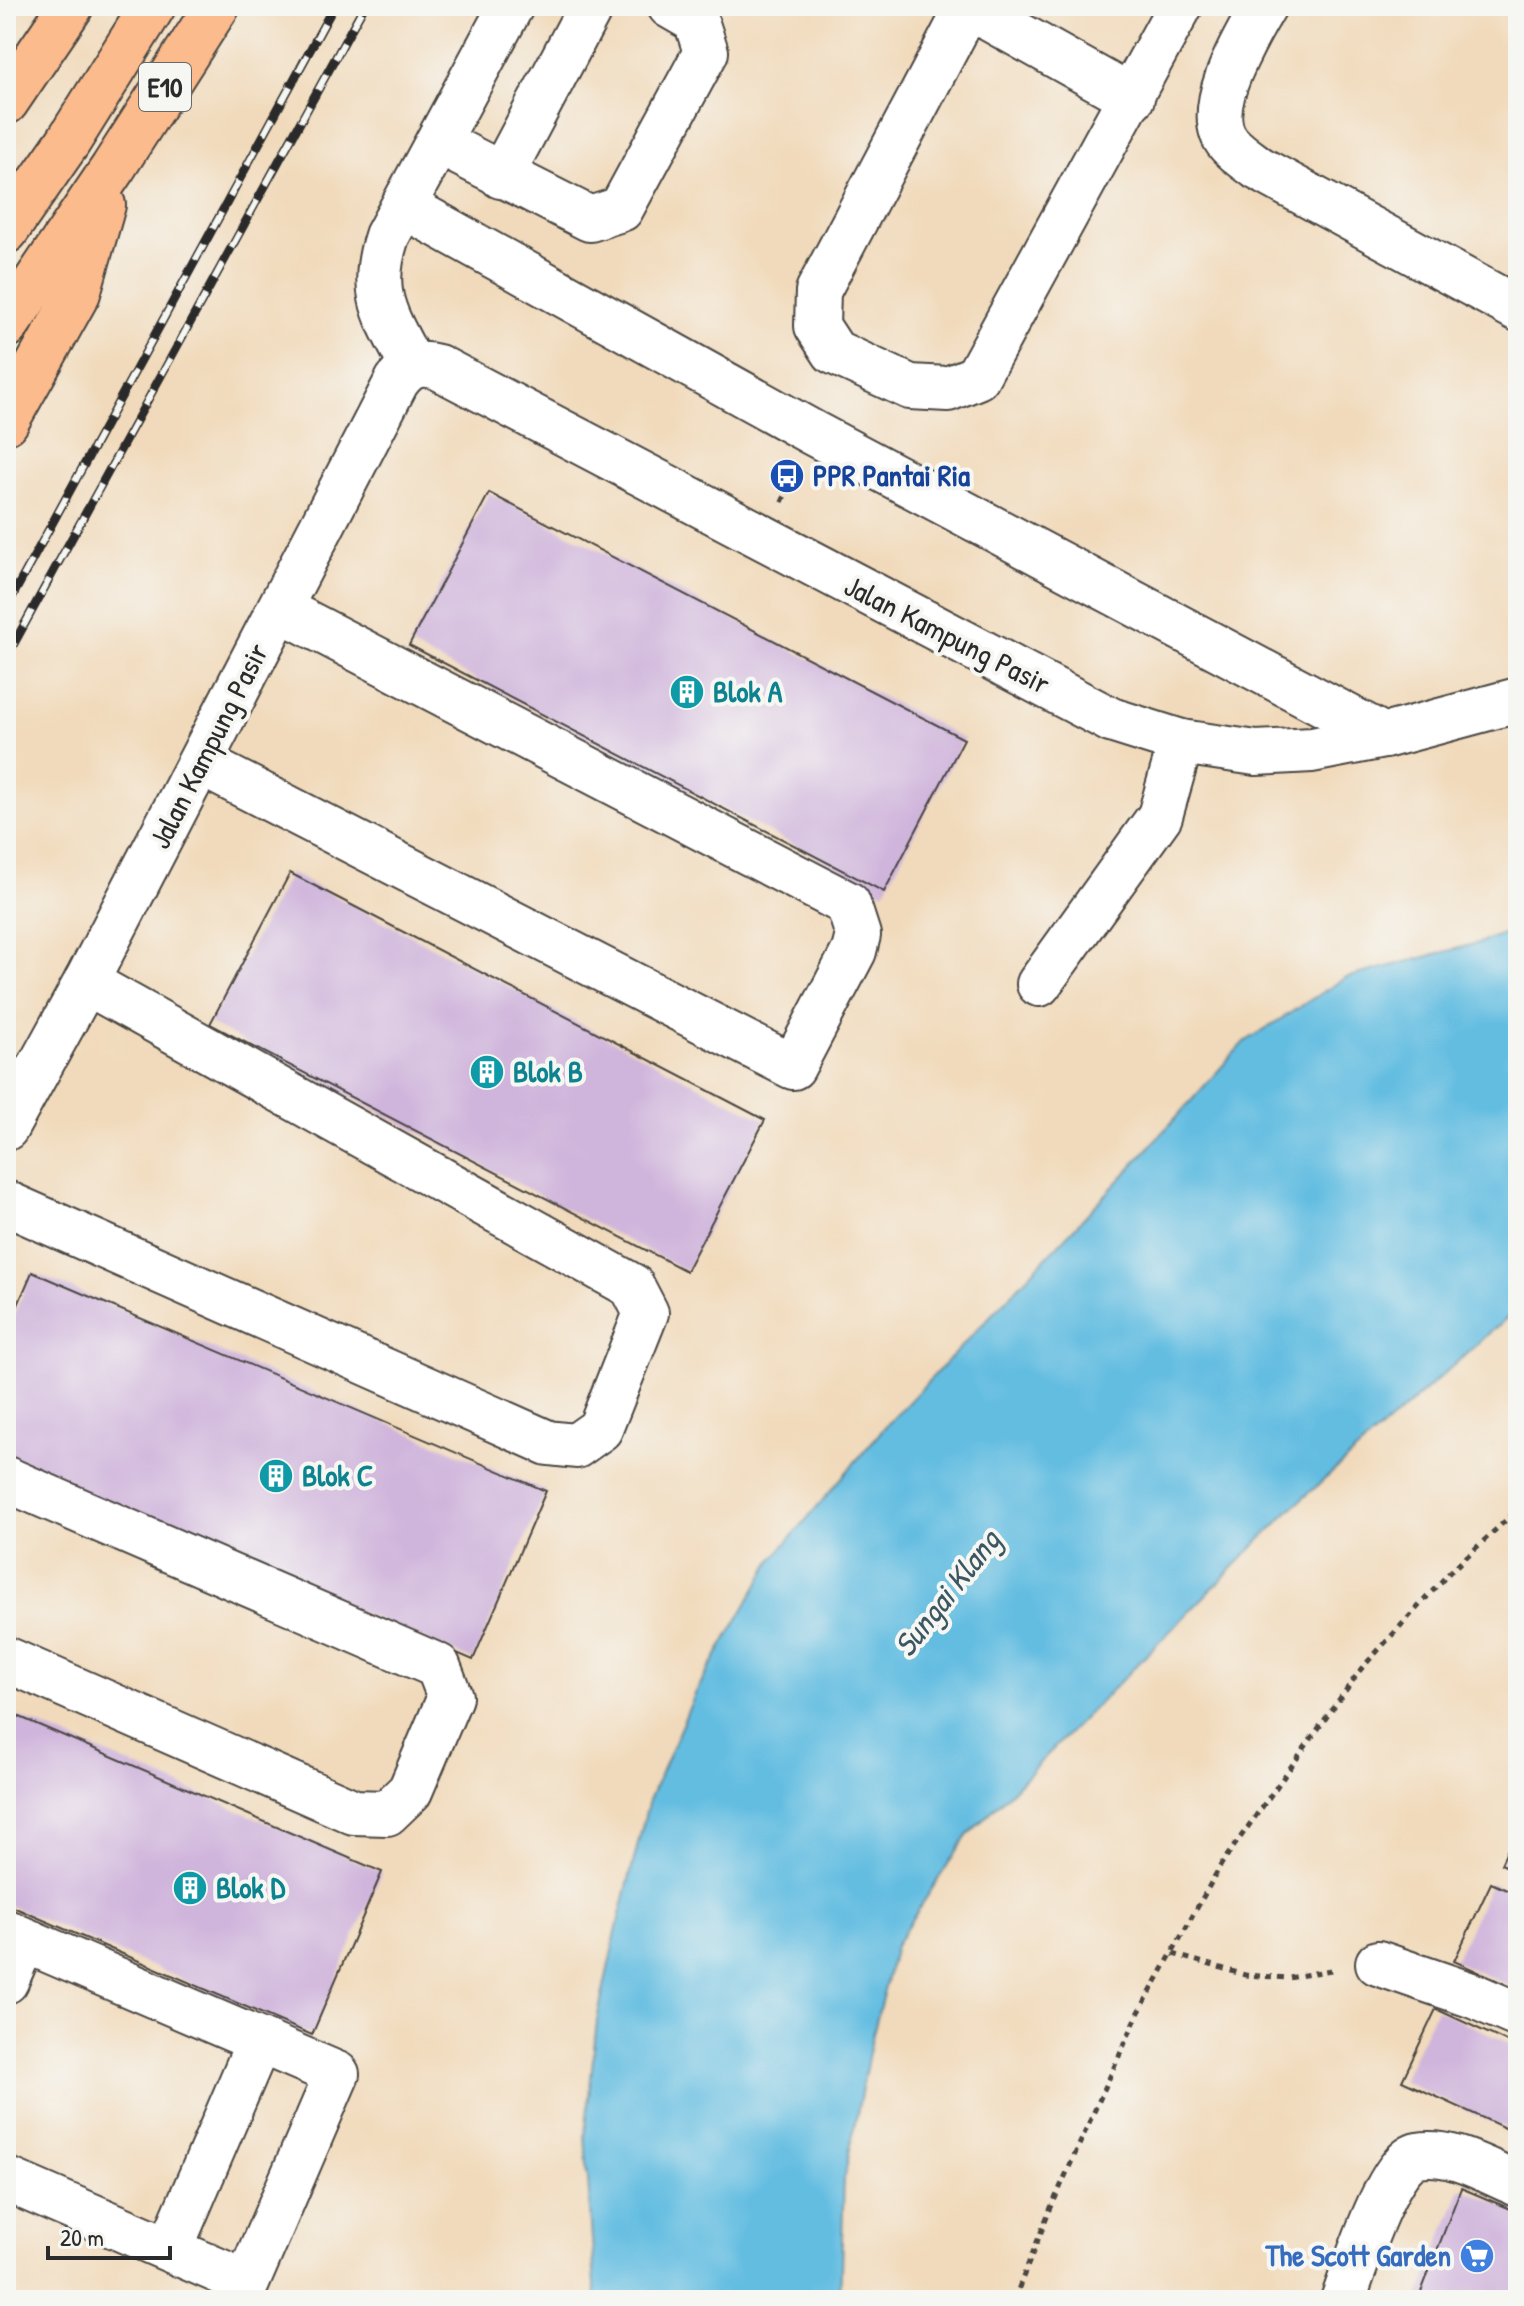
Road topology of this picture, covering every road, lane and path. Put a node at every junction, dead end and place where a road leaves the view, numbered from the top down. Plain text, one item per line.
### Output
1 (71, 6) edge
2 (153, 6) edge
3 (217, 6) edge
4 (511, 6) edge
5 (591, 6) edge
6 (670, 6) edge
7 (968, 6) edge
8 (1180, 6) edge
9 (1264, 6) edge
10 (1132, 98) junction
11 (6, 101) edge
12 (438, 142) junction
13 (113, 168) junction
14 (501, 176) junction
15 (404, 206) junction
16 (6, 231) edge
17 (1518, 309) edge
18 (6, 326) edge
19 (412, 366) junction
20 (6, 422) edge
21 (280, 609) junction
22 (1518, 700) edge
23 (1384, 736) junction
24 (1181, 742) junction
25 (200, 763) junction
26 (86, 982) junction
27 (1039, 984) dead end
28 (6, 1128) edge
29 (6, 1203) edge
30 (6, 1479) edge
31 (1518, 1509) edge
32 (6, 1659) edge
33 (15, 1936) edge
34 (1173, 1954) junction
35 (1378, 1963) joint
36 (6, 1981) edge
37 (1518, 2015) edge
38 (259, 2041) junction
39 (6, 2179) edge
40 (1518, 2184) edge
41 (170, 2249) junction
42 (1014, 2300) edge
43 (1343, 2300) edge

1 - 11 main road
2 - 16 main road, E10
3 - 13 main road, E10
4 - 12 street
5 - 14 street
6 - 14 street
7 - 10 street
7 - 10 street
8 - 10 street
9 - 17 street
12 - 14 street
12 - 15 street
13 - 18 main road, E10
13 - 20 main road
15 - 19 street
15 - 23 street
19 - 21 street, Jalan Kampung Pasir
19 - 24 street, Jalan Kampung Pasir
21 - 25 street, Jalan Kampung Pasir
21 - 25 street
22 - 23 street, Jalan Kampung Pasir
23 - 24 street, Jalan Kampung Pasir
24 - 27 street
25 - 26 street, Jalan Kampung Pasir
26 - 28 street, Jalan Kampung Pasir
26 - 29 street
30 - 32 street
31 - 34 path
33 - 36 street
33 - 38 street
34 - 35 path
34 - 42 path
35 - 37 street
38 - 41 street
38 - 41 street
39 - 41 street
40 - 43 street

